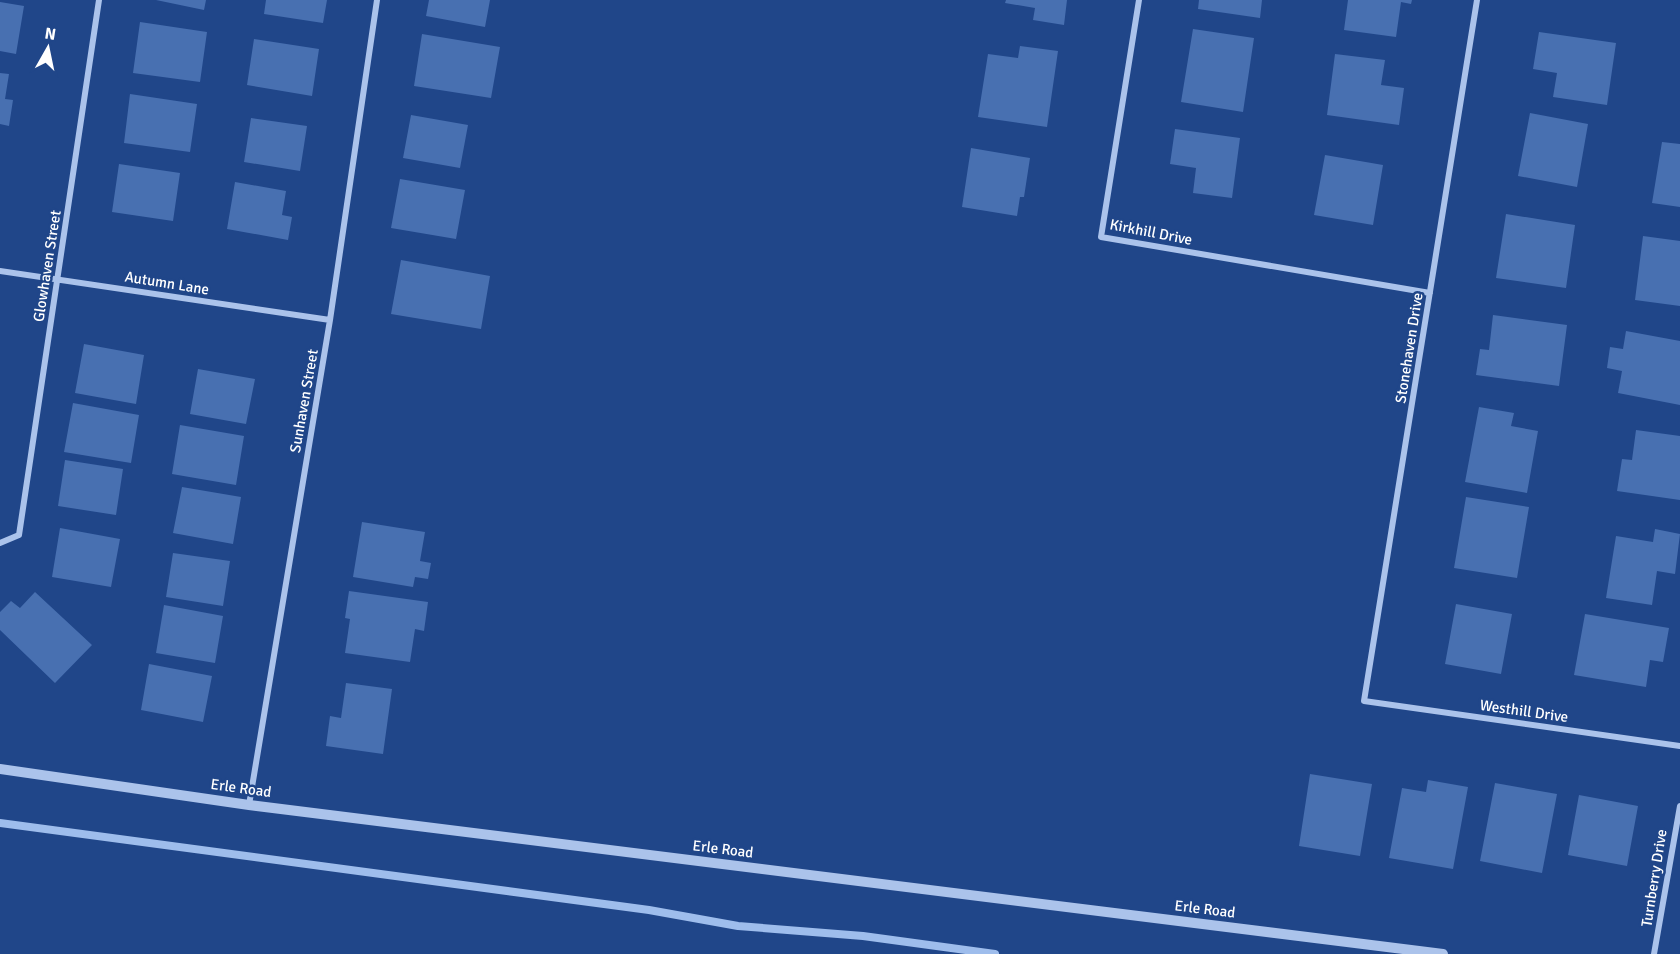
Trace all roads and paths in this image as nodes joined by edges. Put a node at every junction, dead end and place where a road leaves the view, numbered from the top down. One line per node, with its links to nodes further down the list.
1 (99, 0): 6 (street, Glowhaven Street)
2 (377, 0): 8 (street, Sunhaven Street)
3 (1139, 0): 7 (street, Kirkhill Drive)
4 (1477, 0): 7 (street, Stonehaven Drive)
5 (0, 271): 6 (street, Autumn Lane)
6 (57, 279): 8 (street, Autumn Lane); 9 (street, Glowhaven Street)
7 (1430, 293): 10 (street, Stonehaven Drive)
8 (330, 320): 13 (street, Sunhaven Street)
9 (0, 543)
10 (1364, 701): 11 (street, Westhill Drive)
11 (1680, 746)
12 (0, 769): 13 (street, Erle Road)
13 (249, 805): 15 (street, Erle Road)
14 (1680, 806): 16 (street, Turnberry Drive)
15 (1443, 954)
16 (1654, 954)

